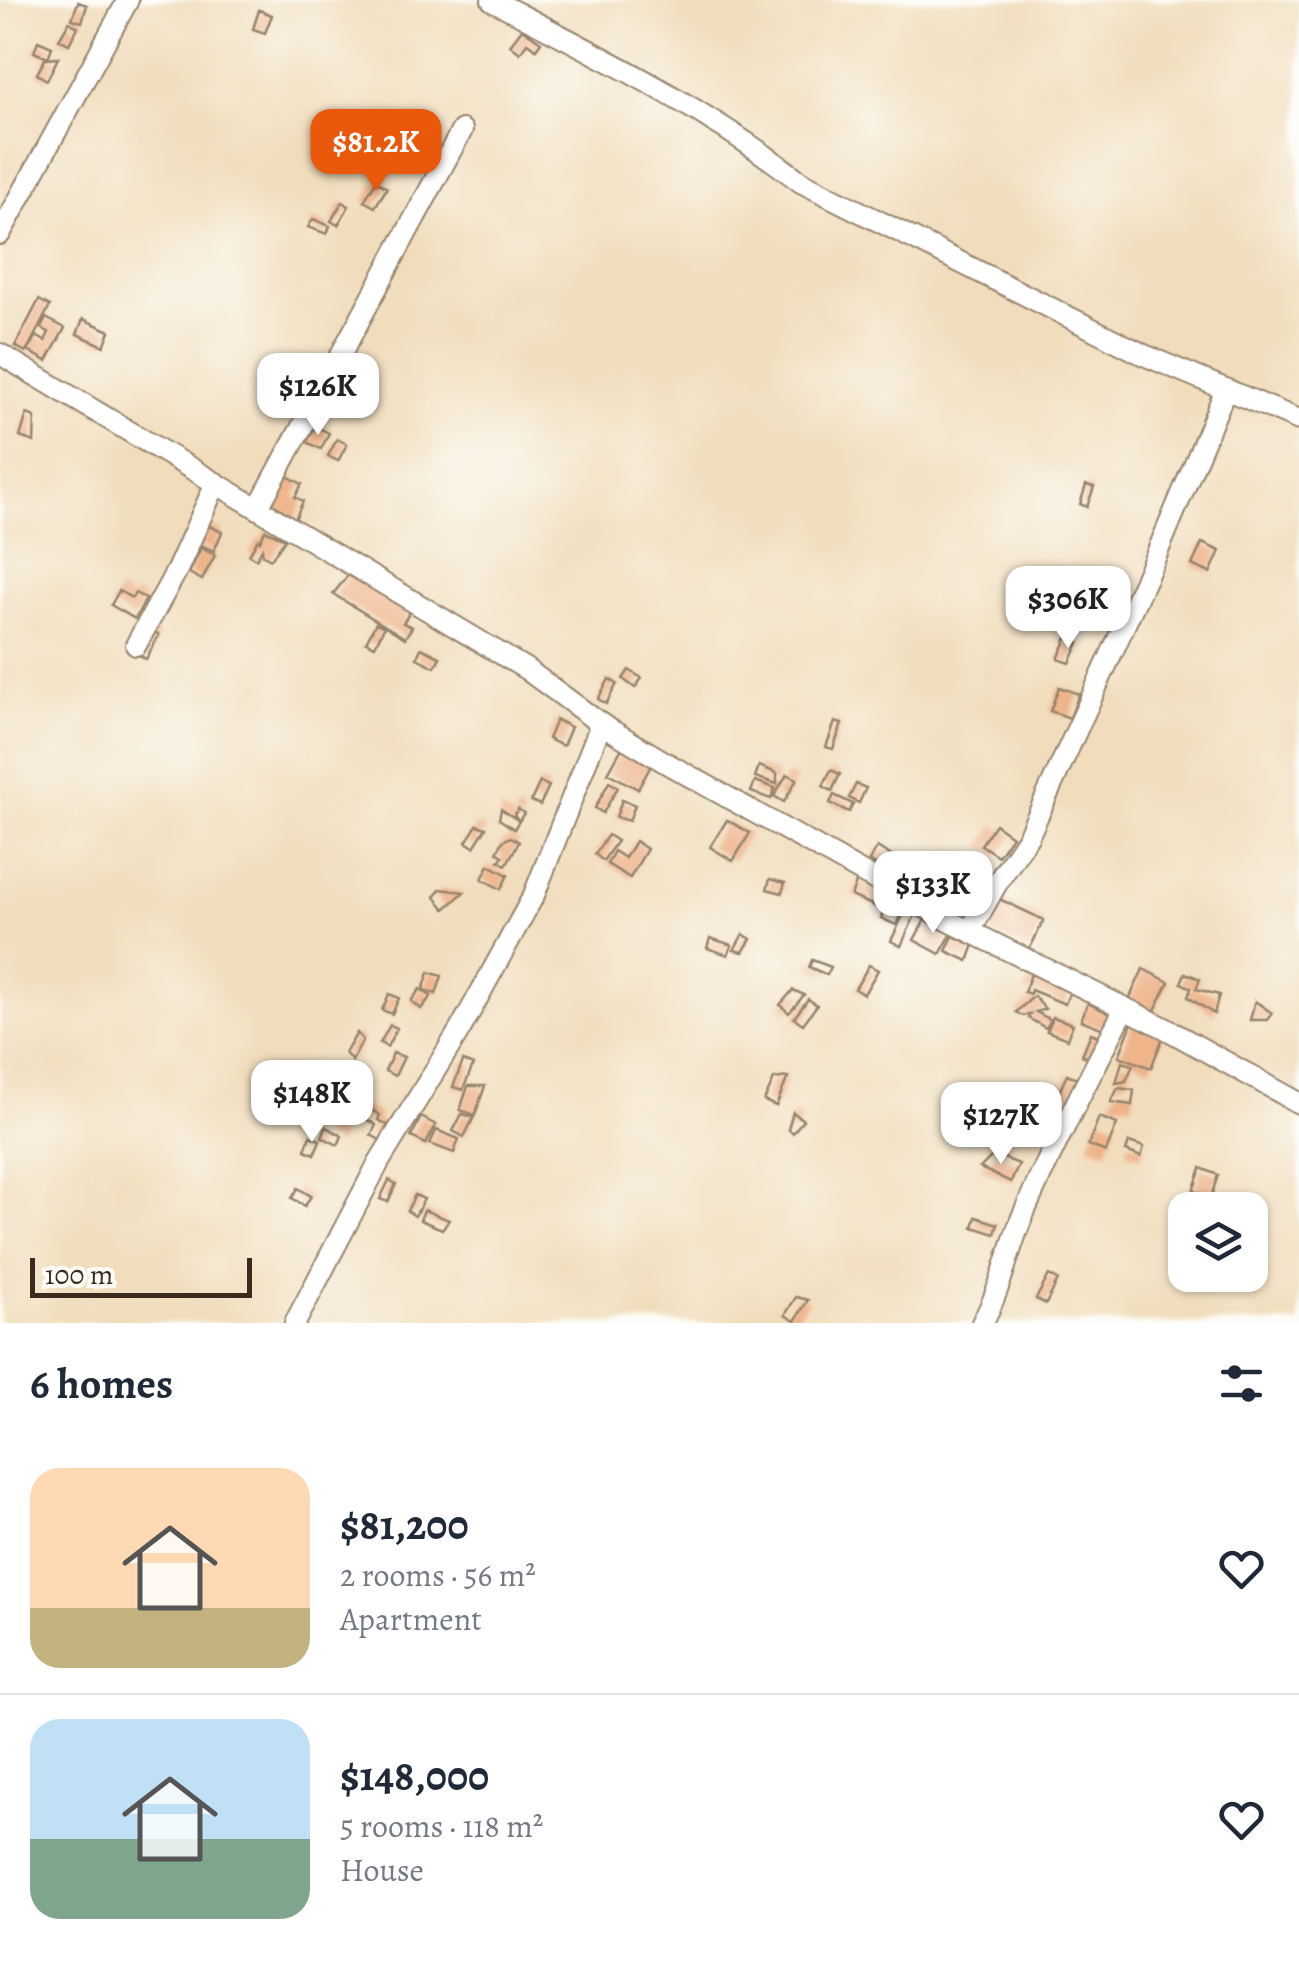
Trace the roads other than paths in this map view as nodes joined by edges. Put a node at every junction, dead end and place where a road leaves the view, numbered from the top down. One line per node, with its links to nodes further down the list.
1 (128, 0): 4 (street)
2 (492, 0): 6 (street)
3 (462, 130): 9 (street)
4 (0, 234)
5 (0, 354): 8 (street)
6 (1226, 389): 7 (street); 12 (street)
7 (1299, 420)
8 (216, 483): 9 (street); 10 (street)
9 (258, 508): 11 (street)
10 (136, 645)
11 (602, 724): 12 (street); 15 (street)
12 (970, 932): 13 (street)
13 (1125, 1008): 14 (street); 16 (street)
14 (1299, 1103)
15 (295, 1323)
16 (982, 1323)

